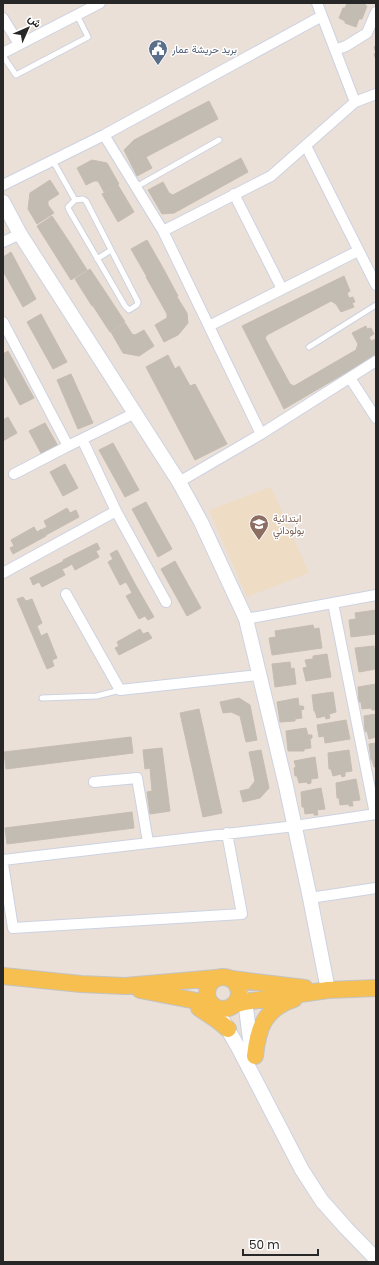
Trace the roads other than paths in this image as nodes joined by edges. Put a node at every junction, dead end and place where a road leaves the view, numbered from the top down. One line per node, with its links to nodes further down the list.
1 (100, 3): 4 (street)
2 (317, 3): 5 (street)
3 (376, 12): 8 (street)
4 (76, 15): 7 (street); 10 (lane)
5 (322, 16): 8 (street); 13 (street)
6 (3, 18): 7 (street)
7 (19, 44): 9 (street)
8 (335, 50): 12 (street)
9 (3, 53)
10 (3, 56)
11 (376, 94): 12 (street)
12 (355, 102): 15 (street)
13 (104, 135): 16 (street); 18 (street)
14 (219, 140): 18 (lane)
15 (306, 146): 19 (street); 26 (street)
16 (53, 160): 17 (street); 20 (lane)
17 (3, 185)
18 (136, 187): 22 (street)
19 (234, 194): 22 (street); 29 (street)
20 (75, 200): 25 (lane); 27 (lane)
21 (3, 202): 23 (street)
22 (163, 231): 32 (street)
23 (20, 234): 24 (street); 36 (street)
24 (3, 242)
25 (111, 250): 27 (lane); 27 (lane)
26 (358, 251): 28 (street); 29 (street)
27 (97, 258)
28 (376, 285)
29 (282, 289): 32 (street)
30 (376, 305): 33 (lane)
31 (3, 322): 40 (street)
32 (209, 326): 38 (street)
33 (309, 347)
34 (376, 361): 35 (street)
35 (350, 378): 37 (street); 38 (street)
36 (135, 413): 39 (street); 42 (street)
37 (376, 418)
38 (261, 434): 42 (street)
39 (82, 439): 40 (street); 43 (street)
40 (68, 446): 41 (street)
41 (14, 474)
42 (179, 482): 49 (street)
43 (116, 511): 44 (street); 47 (street)
44 (3, 573)
45 (66, 594): 51 (street)
46 (376, 595): 48 (street)
47 (166, 602)
48 (333, 603): 49 (street); 54 (street)
49 (246, 619): 50 (street)
50 (260, 675): 51 (street); 55 (street)
51 (120, 690): 52 (lane)
52 (42, 698)
53 (94, 782): 57 (street)
54 (375, 814): 55 (street)
55 (295, 826): 56 (street); 61 (street)
56 (227, 833): 57 (street); 59 (street)
57 (148, 842): 58 (street)
58 (3, 860)
59 (3, 864)
60 (376, 888): 61 (street)
61 (310, 898): 65 (street)
62 (3, 976): 63 (main road)
63 (125, 986): 66 (main road); 67 (main road)
64 (376, 988): 65 (main road)
65 (328, 990): 66 (main road); 66 (main road); 70 (main road)
66 (233, 991): 68 (main road); 68 (main road); 70 (street)
67 (179, 998): 68 (main road); 69 (main road)
68 (213, 1005): 69 (street)
69 (228, 1029): 71 (street)
70 (255, 1056): 71 (street)
71 (277, 1124): 72 (street)
72 (376, 1259)

